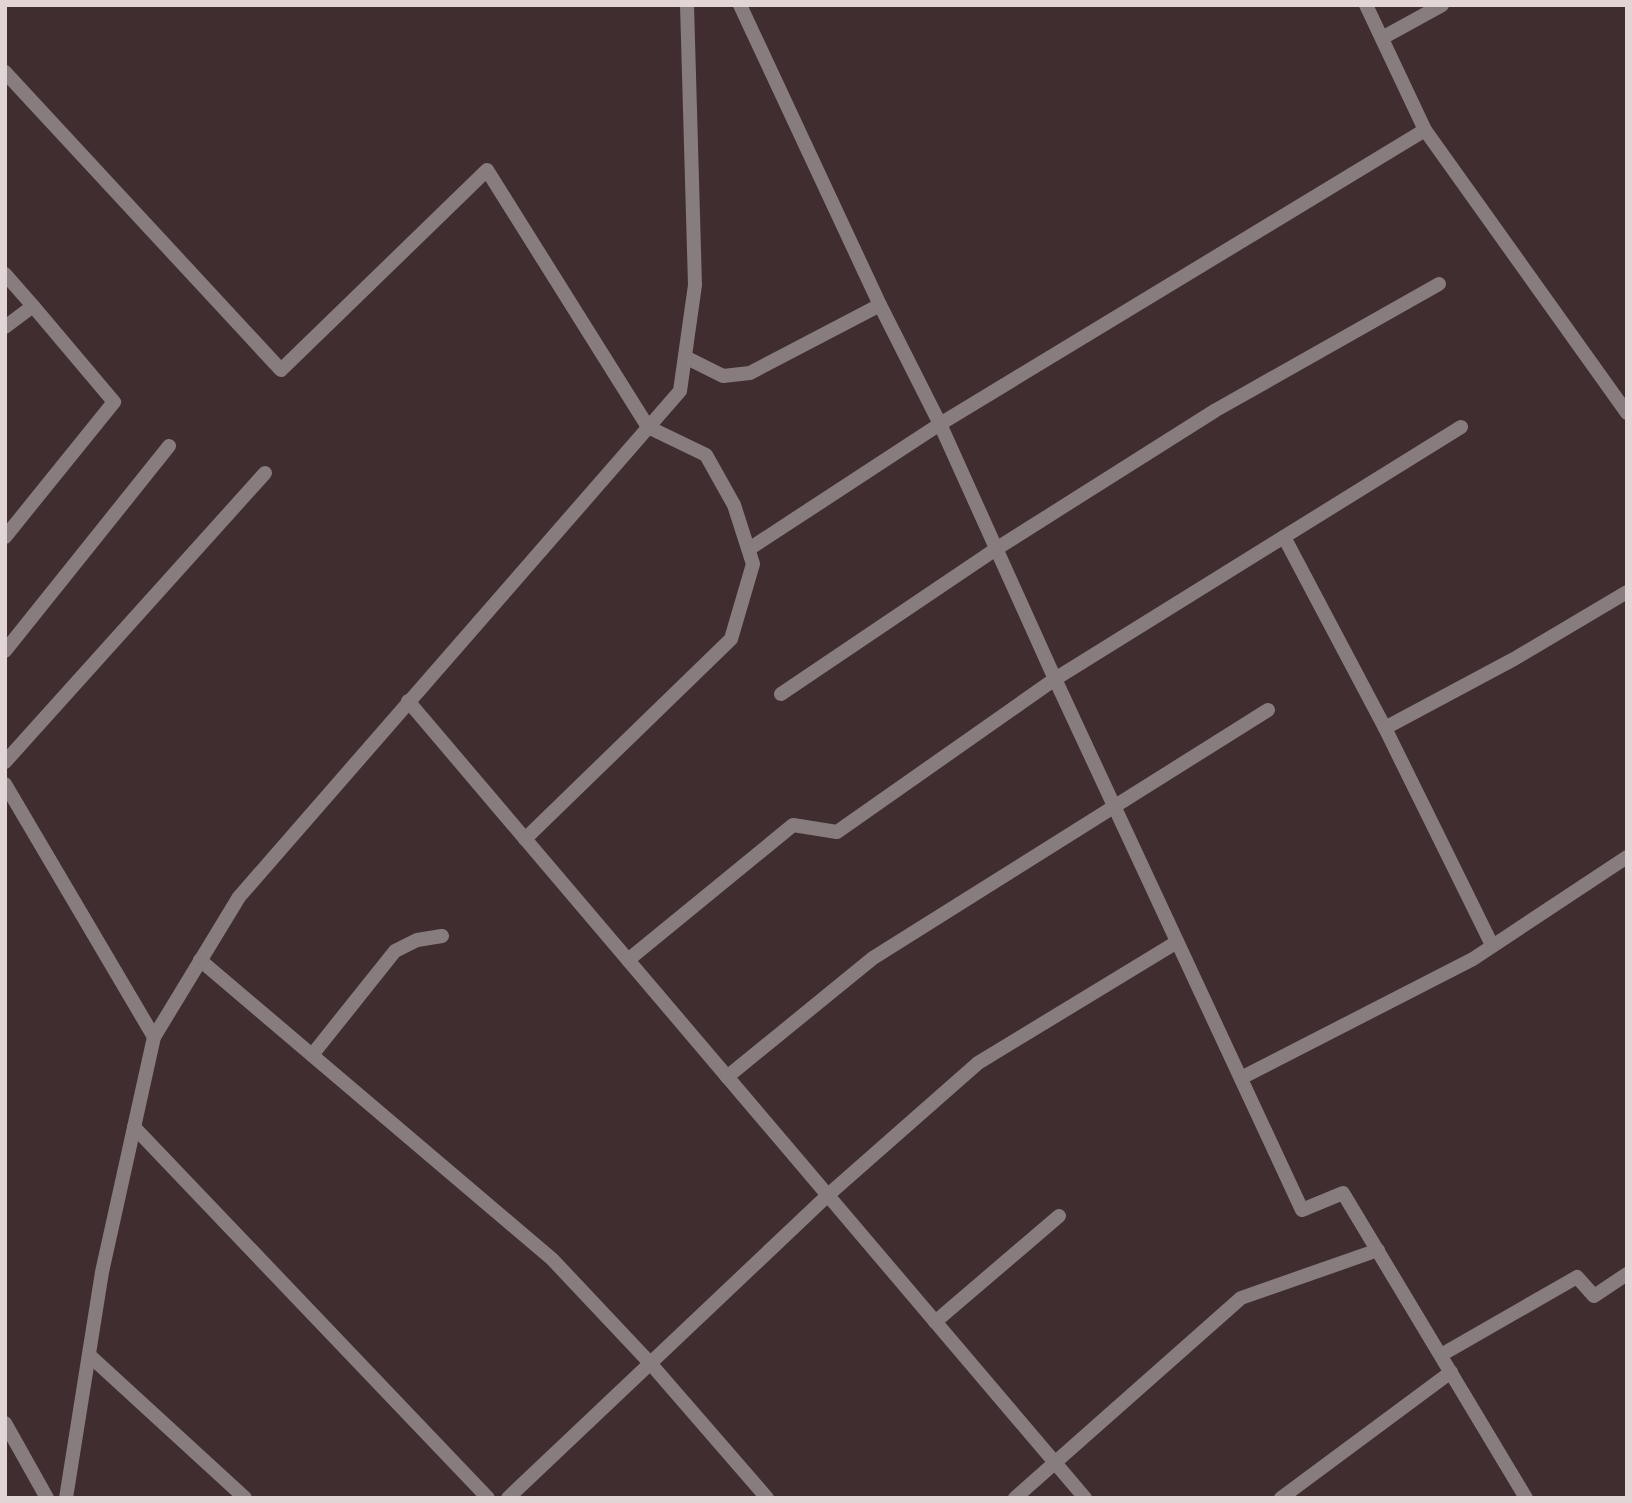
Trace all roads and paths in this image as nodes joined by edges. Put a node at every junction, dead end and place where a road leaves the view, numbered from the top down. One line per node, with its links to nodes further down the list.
1 (687, 5): 13 (street)
2 (740, 5): 10 (street)
3 (1366, 5): 5 (street)
4 (1442, 5): 5 (street)
5 (1382, 38): 7 (street)
6 (5, 72): 16 (street)
7 (1425, 130): 14 (street); 15 (street)
8 (5, 274): 11 (street)
9 (1439, 284): 23 (street)
10 (880, 305): 13 (street); 15 (street)
11 (33, 306): 12 (street); 20 (street)
12 (5, 327)
13 (685, 357): 16 (street)
14 (1627, 413)
15 (940, 424): 22 (street); 23 (street)
16 (648, 427): 22 (street); 28 (street)
17 (1461, 427): 21 (street)
18 (169, 446): 25 (street)
19 (265, 473): 31 (street)
20 (5, 537)
21 (1284, 537): 26 (street); 30 (street)
22 (749, 549): 34 (street)
23 (996, 549): 26 (street); 27 (street)
24 (1627, 592): 30 (street)
25 (5, 651)
26 (1055, 679): 33 (street); 40 (street)
27 (781, 694)
28 (408, 701): 34 (street); 39 (street)
29 (1268, 710): 33 (street)
30 (1385, 728): 38 (street)
31 (5, 762)
32 (5, 784): 41 (street)
33 (1115, 808): 37 (street); 43 (street)
34 (525, 839): 40 (street)
35 (1627, 857): 38 (street)
36 (442, 936): 42 (street)
37 (1177, 942): 44 (street); 46 (street)
38 (1492, 945): 44 (street)
39 (200, 960): 41 (street); 42 (street)
40 (628, 960): 43 (street)
41 (154, 1037): 45 (street)
42 (312, 1055): 53 (street)
43 (727, 1077): 46 (street)
44 (1241, 1078): 48 (street)
45 (134, 1127): 52 (street); 60 (street)
46 (828, 1195): 50 (street); 53 (street)
47 (1059, 1216): 50 (street)
48 (1378, 1250): 51 (street); 56 (street)
49 (1627, 1274): 51 (street)
50 (935, 1322): 56 (street)
51 (1441, 1354): 54 (street)
52 (89, 1355): 58 (street); 59 (street)
53 (650, 1363): 61 (street); 62 (street)
54 (1451, 1372): 65 (street); 66 (street)
55 (5, 1423): 57 (street)
56 (1054, 1461): 63 (street); 64 (street)
57 (47, 1498)
58 (66, 1498)
59 (244, 1498)
60 (488, 1498)
61 (508, 1498)
62 (767, 1498)
63 (1015, 1498)
64 (1085, 1498)
65 (1281, 1498)
66 (1526, 1498)

